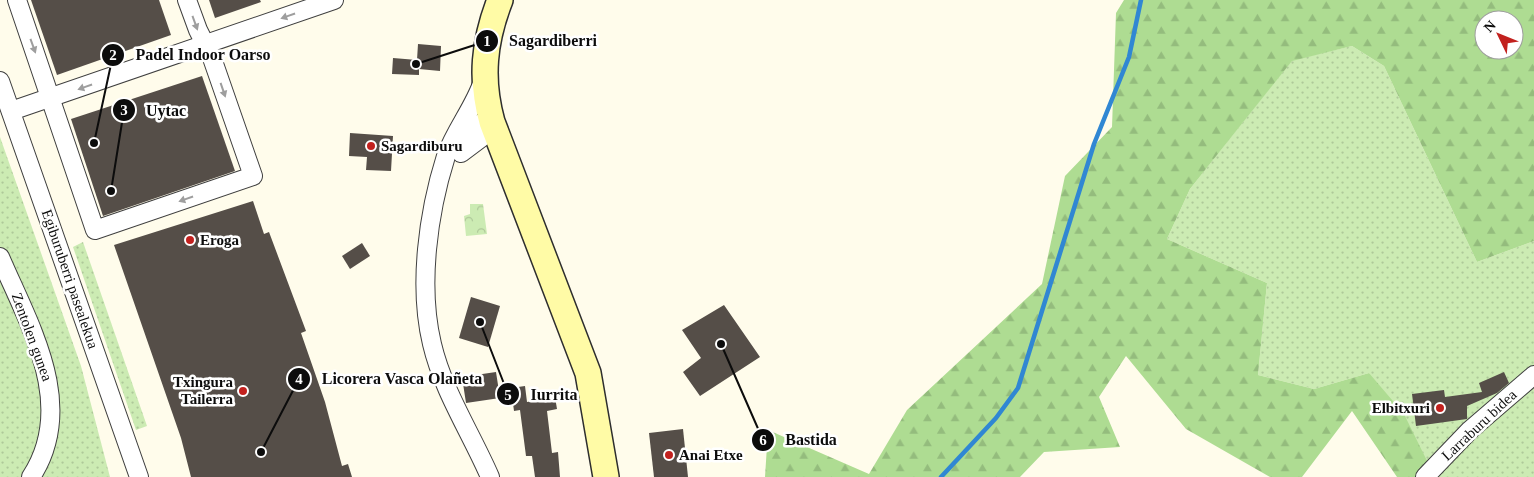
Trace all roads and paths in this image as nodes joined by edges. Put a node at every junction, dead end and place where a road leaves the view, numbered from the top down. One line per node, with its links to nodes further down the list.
1 (17, 0): 8 (street, one-way to 8)
2 (187, 0): 5 (street, one-way to 5)
3 (334, 0): 5 (street, one-way to 5)
4 (500, 0): 6 (street)
5 (207, 44): 8 (street, one-way to 8); 8 (street, one-way to 8)
6 (484, 80): 10 (street); 11 (street)
7 (0, 81): 9 (street, Egiburuberri pasealekua)
8 (52, 98): 9 (street)
9 (11, 111): 16 (street, Egiburuberri pasealekua)
10 (492, 122): 11 (street); 12 (street)
11 (457, 148): 12 (street); 17 (street)
12 (508, 163): 18 (street)
13 (0, 257): 15 (street, Zentolen gunea)
14 (1534, 375): 19 (street, Larraburu bidea)
15 (31, 477)
16 (139, 477)
17 (490, 477)
18 (606, 477)
19 (1425, 477)

